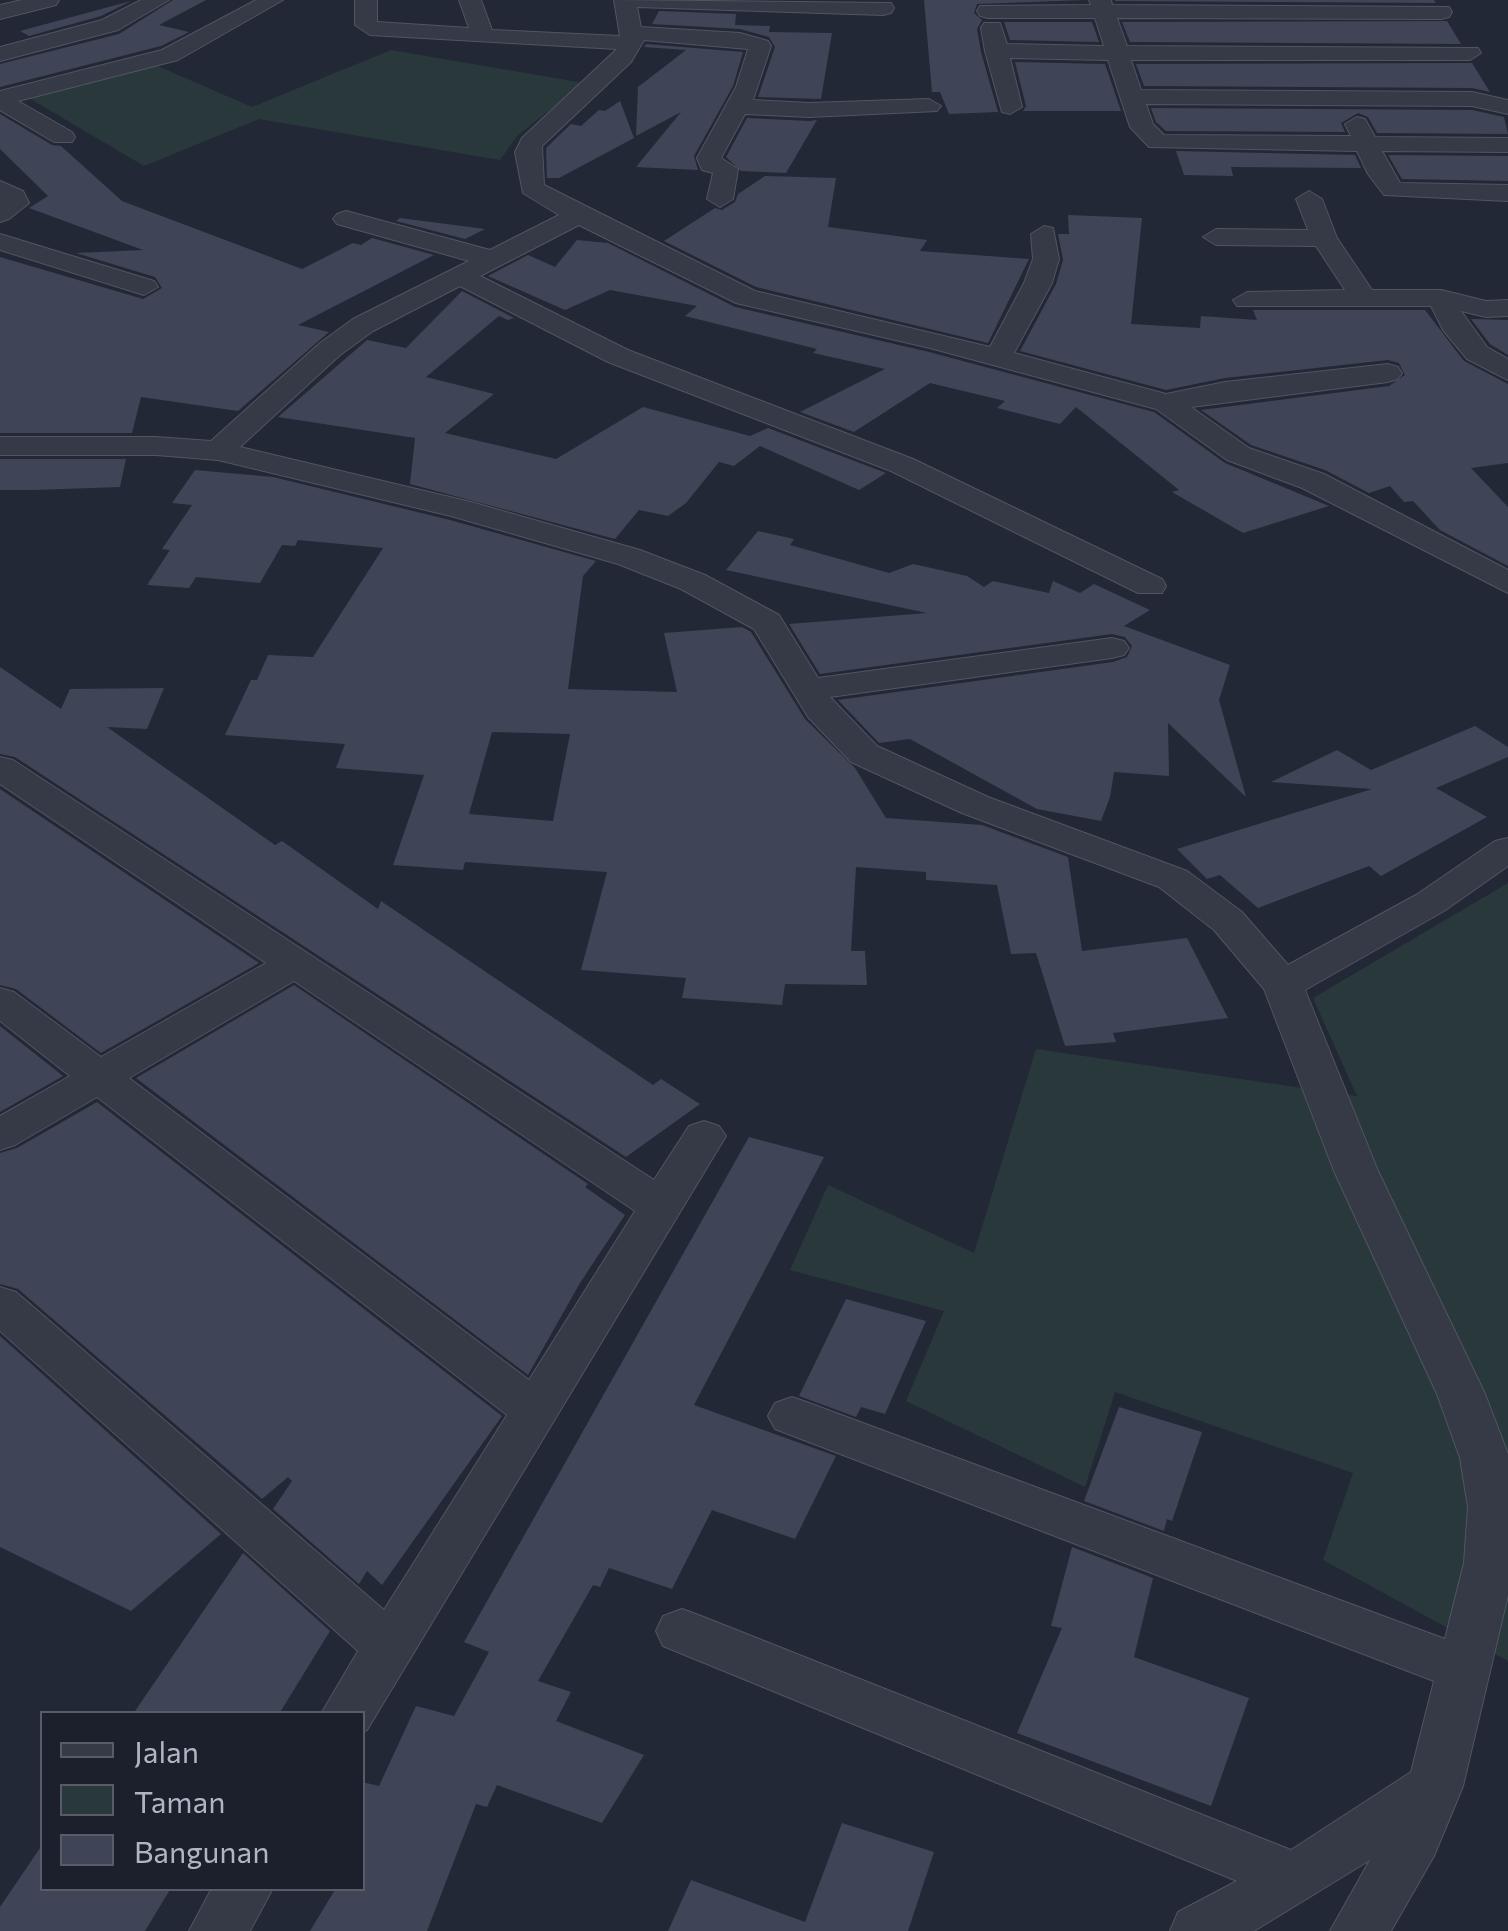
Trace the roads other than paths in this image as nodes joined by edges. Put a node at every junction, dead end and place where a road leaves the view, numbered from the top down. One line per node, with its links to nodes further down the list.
1 (48, 0): 11 (street)
2 (158, 0): 18 (street)
3 (272, 0): 22 (street)
4 (366, 0): 13 (street)
5 (470, 0): 13 (street)
6 (625, 0): 10 (street); 14 (street)
7 (987, 6): 8 (street); 15 (street)
8 (1102, 6): 9 (street); 16 (street)
9 (1298, 6): 12 (street); 19 (street)
10 (883, 8)
11 (0, 12)
12 (1441, 12)
13 (483, 36): 14 (street)
14 (632, 38): 24 (street); 35 (street)
15 (996, 52): 16 (street); 26 (street)
16 (1119, 52): 19 (street); 20 (street)
17 (1470, 53): 19 (street)
18 (0, 54)
19 (1324, 56): 21 (street)
20 (1133, 97): 21 (street); 28 (street)
21 (1345, 98): 23 (street); 28 (street)
22 (0, 99): 27 (street)
23 (1502, 101)
24 (738, 106): 25 (street); 32 (street)
25 (929, 106)
26 (1010, 107)
27 (63, 137)
28 (1367, 144): 29 (street); 31 (street)
29 (1508, 144)
30 (0, 189): 34 (street)
31 (1508, 193)
32 (720, 199)
33 (1308, 199): 39 (street)
34 (0, 214)
35 (578, 215): 41 (street); 48 (street)
36 (346, 219): 41 (street)
37 (1044, 234): 48 (street)
38 (1216, 237): 39 (street)
39 (1324, 238): 44 (street)
40 (0, 242): 43 (street)
41 (494, 259): 42 (street)
42 (460, 276): 53 (street); 55 (street)
43 (144, 287)
44 (1364, 298): 45 (street); 46 (street)
45 (1441, 298): 47 (street); 49 (street)
46 (1247, 300)
47 (1508, 308)
48 (997, 359): 51 (street)
49 (1508, 371)
50 (1388, 373): 51 (street)
51 (1166, 403): 54 (street)
52 (0, 446): 53 (street)
53 (218, 451): 57 (street)
54 (1508, 583)
55 (1150, 586)
56 (1112, 648): 57 (street)
57 (806, 690): 61 (street)
58 (0, 768): 60 (street)
59 (1508, 849): 61 (street)
60 (292, 965): 63 (street); 66 (street)
61 (1283, 985): 72 (street)
62 (0, 1001): 63 (street)
63 (101, 1076): 64 (street); 68 (street)
64 (0, 1134)
65 (704, 1136): 66 (street)
66 (658, 1205): 68 (street)
67 (0, 1304): 71 (street)
68 (537, 1412): 71 (street)
69 (792, 1416): 72 (street)
70 (682, 1631): 75 (street)
71 (388, 1646): 73 (street)
72 (1464, 1669): 74 (street)
73 (350, 1711)
74 (1435, 1786): 75 (street); 79 (street)
75 (1296, 1878): 78 (street)
76 (242, 1891): 77 (street)
77 (218, 1931)
78 (1199, 1931)
79 (1360, 1931)

